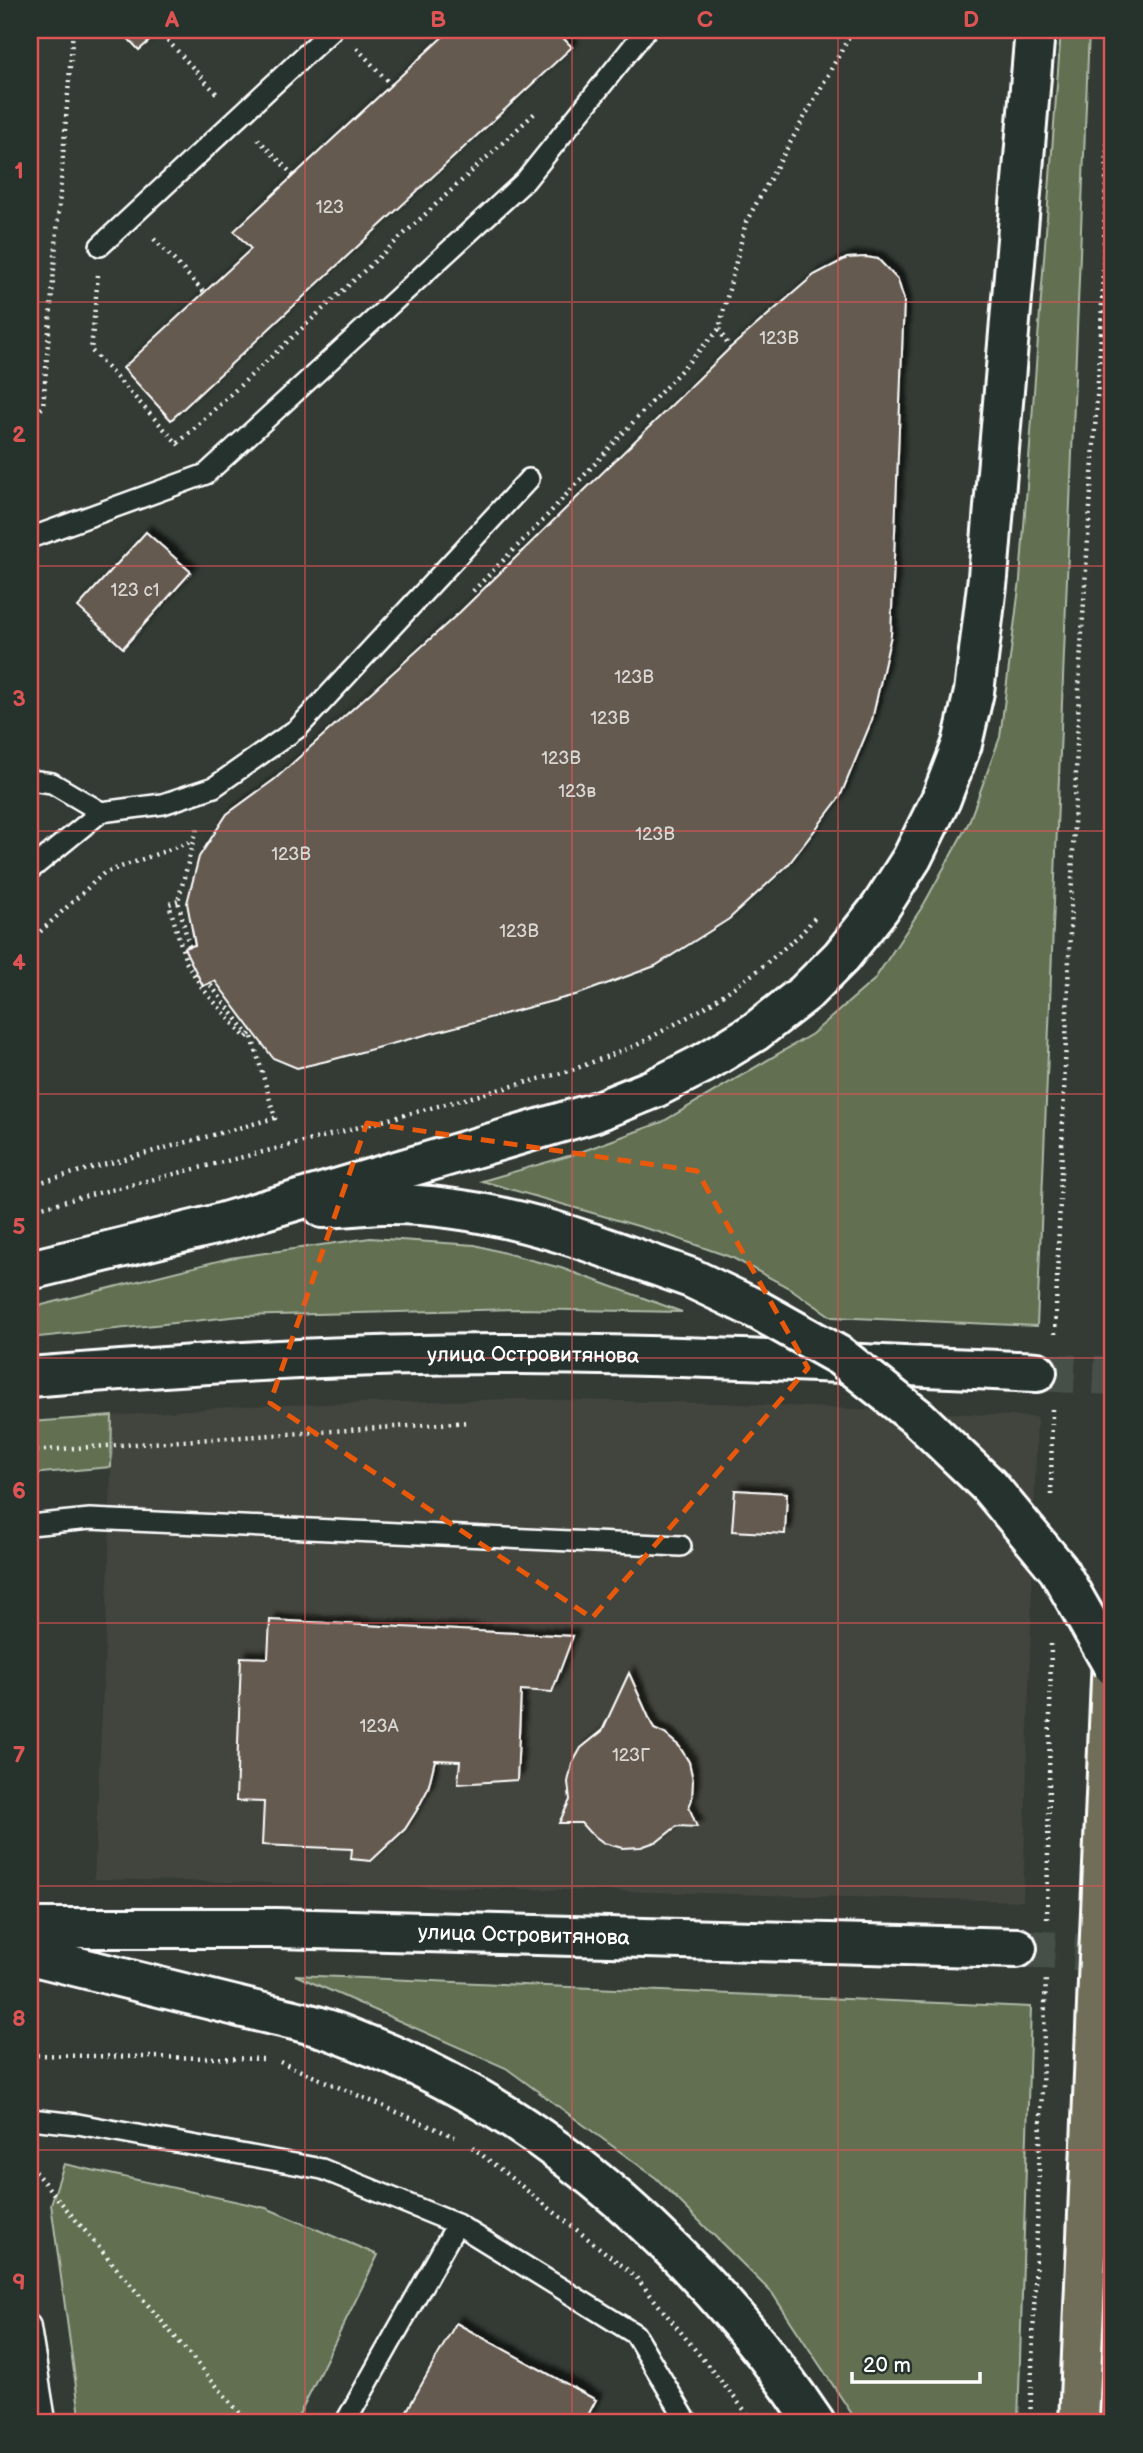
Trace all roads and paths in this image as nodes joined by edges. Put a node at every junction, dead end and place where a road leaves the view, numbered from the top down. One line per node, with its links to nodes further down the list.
1 (73, 30): 15 (path)
2 (646, 30): 19 (lane)
3 (853, 30): 10 (path)
4 (1035, 30): 31 (main road)
5 (1111, 30): 33 (path)
6 (340, 34): 7 (path); 9 (lane)
7 (391, 85)
8 (544, 105): 17 (path)
9 (132, 216): 11 (lane); 12 (path)
10 (746, 222)
11 (100, 246): 16 (path)
12 (204, 292)
13 (719, 329): 14 (path)
14 (730, 348)
15 (30, 418)
16 (157, 421)
17 (178, 443)
18 (529, 479): 21 (lane)
19 (30, 538)
20 (30, 780): 21 (lane)
21 (101, 811): 23 (lane)
22 (194, 841): 25 (path)
23 (30, 870)
24 (818, 915): 30 (path)
25 (30, 941)
26 (189, 946): 28 (path)
27 (209, 984): 28 (path)
28 (248, 1035): 29 (path)
29 (30, 1185)
30 (30, 1210)
31 (214, 1225): 32 (main road); 42 (main road, bridge)
32 (30, 1270)
33 (1048, 1372): 34 (main road, улица Островитянова); 37 (path)
34 (30, 1377)
35 (470, 1422): 36 (path)
36 (30, 1451)
37 (1051, 1508)
38 (30, 1525): 39 (lane)
39 (681, 1546)
40 (1113, 1628): 59 (main road)
41 (1051, 1642): 44 (path)
42 (1113, 1666)
43 (30, 1928): 44 (main road, улица Островитянова)
44 (1032, 1940)
45 (30, 1955): 57 (main road)
46 (1046, 1974): 58 (path)
47 (30, 2055): 56 (path)
48 (30, 2119): 50 (lane)
49 (30, 2166): 53 (path)
50 (457, 2224): 54 (lane); 55 (lane)
51 (30, 2325): 52 (lane)
52 (46, 2423)
53 (248, 2423)
54 (345, 2423)
55 (688, 2423)
56 (755, 2423)
57 (815, 2423)
58 (1030, 2423)
59 (1079, 2423)

